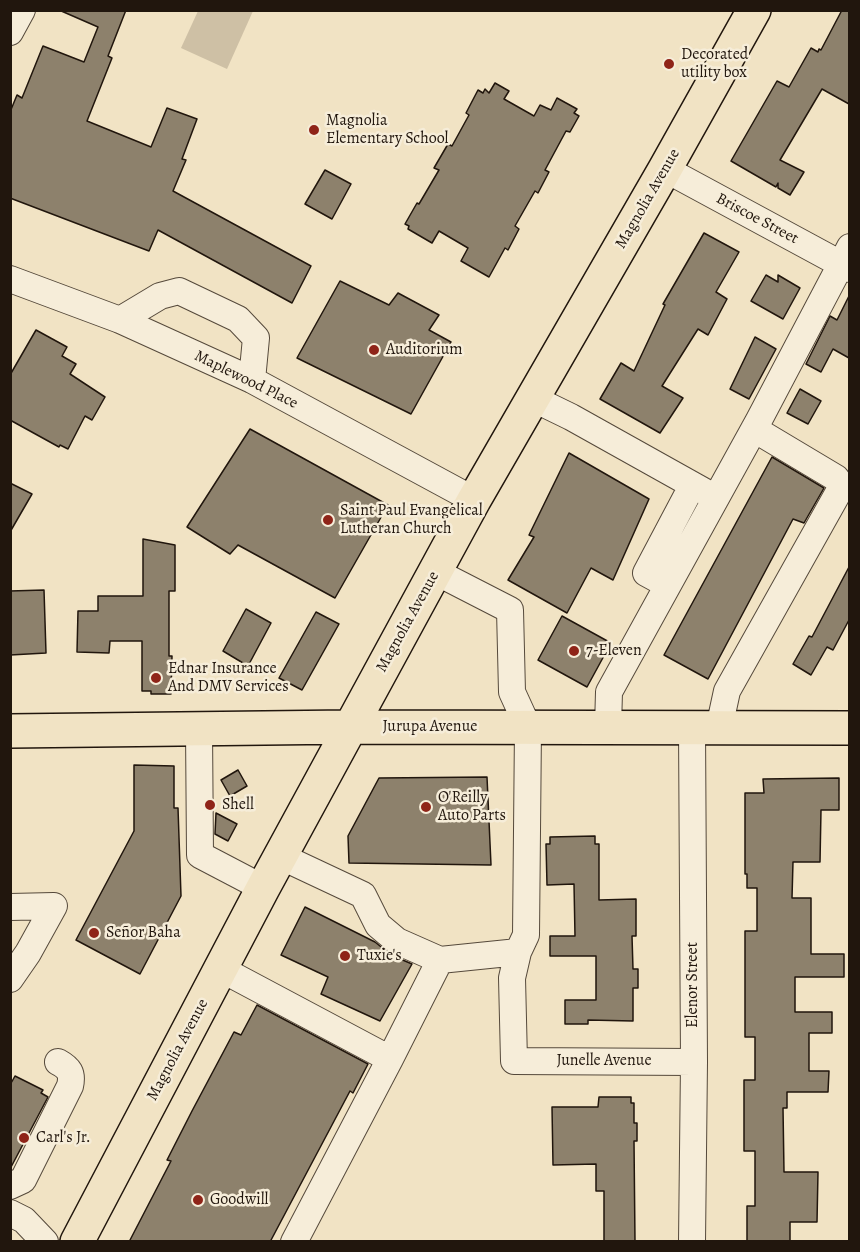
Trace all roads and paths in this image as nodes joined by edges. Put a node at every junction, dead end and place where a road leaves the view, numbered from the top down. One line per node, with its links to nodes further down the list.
1 (22, 10): 3 (street)
2 (754, 10): 4 (main road, Magnolia Avenue)
3 (10, 32)
4 (665, 169): 5 (street, Briscoe Street); 9 (main road, Magnolia Avenue)
5 (846, 260): 10 (street)
6 (10, 279): 7 (street, Maplewood Place)
7 (120, 320): 8 (street, Maplewood Place); 8 (street)
8 (252, 380): 13 (street, Maplewood Place)
9 (532, 398): 11 (street); 13 (main road, Magnolia Avenue)
10 (754, 429): 12 (street); 19 (street, Elenor Street)
11 (692, 486): 12 (street); 15 (street)
12 (716, 498): 15 (street)
13 (474, 500): 14 (main road, Magnolia Avenue)
14 (435, 572): 16 (main road, Magnolia Avenue); 17 (street)
15 (668, 585): 18 (street)
16 (349, 727): 17 (main road, Jurupa Avenue); 20 (main road, Jurupa Avenue); 23 (main road, Magnolia Avenue)
17 (528, 727): 18 (main road, Jurupa Avenue); 26 (street)
18 (608, 727): 19 (main road, Jurupa Avenue)
19 (705, 728): 21 (main road, Jurupa Avenue); 32 (street, Elenor Street)
20 (199, 729): 22 (main road, Jurupa Avenue); 24 (street)
21 (849, 729)
22 (10, 731)
23 (280, 856): 24 (main road, Magnolia Avenue); 27 (street)
24 (263, 888): 28 (main road, Magnolia Avenue)
25 (10, 908): 29 (street)
26 (518, 952): 27 (street); 32 (street, Junelle Avenue)
27 (440, 960): 30 (street)
28 (220, 969): 30 (street); 36 (main road, Magnolia Avenue)
29 (10, 978)
30 (390, 1059): 37 (street)
31 (58, 1062): 33 (street)
32 (694, 1062): 38 (street, Elenor Street)
33 (10, 1186)
34 (10, 1213): 35 (street)
35 (45, 1242)
36 (77, 1242)
37 (294, 1242)
38 (692, 1242)

